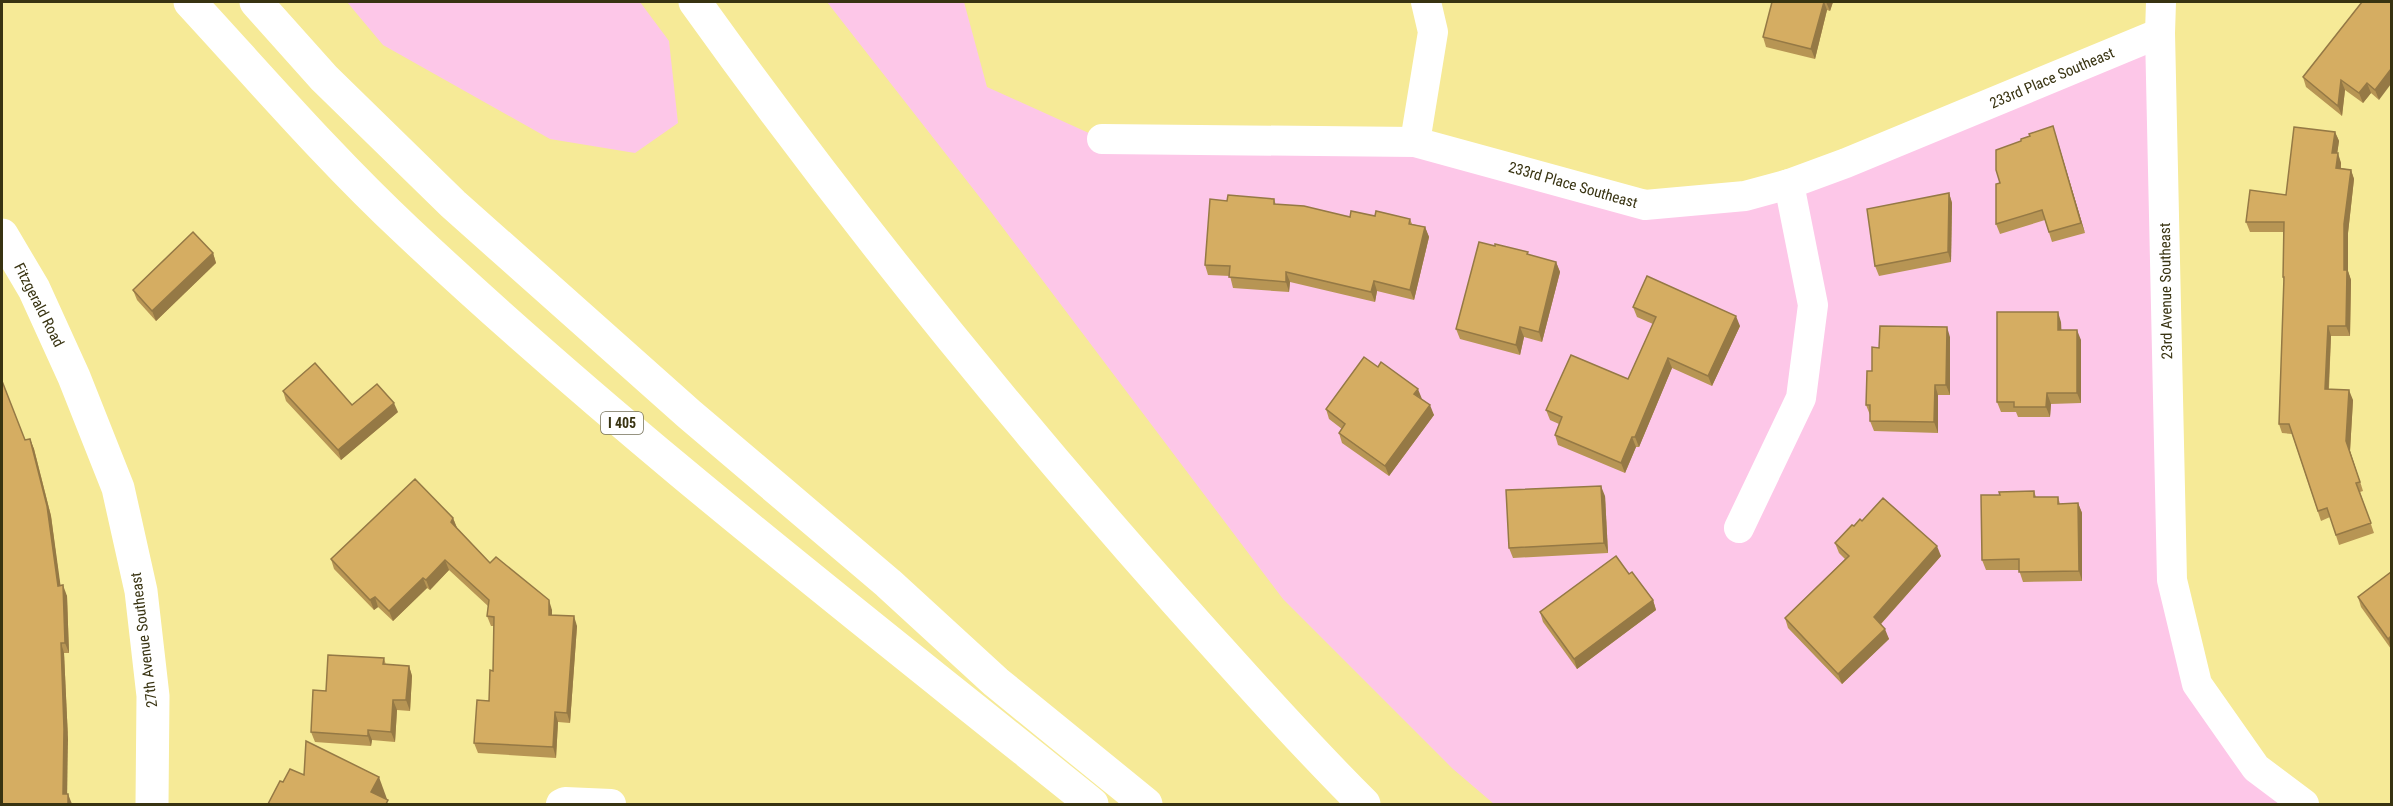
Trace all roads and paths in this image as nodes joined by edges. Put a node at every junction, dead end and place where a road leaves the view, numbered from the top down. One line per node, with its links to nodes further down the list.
1 (190, 2): 16 (main road, I 405)
2 (256, 2): 17 (main road)
3 (695, 2): 18 (main road)
4 (1426, 2): 8 (street)
5 (2161, 2): 6 (street, 23rd Avenue Southeast)
6 (2160, 33): 9 (street, 233rd Place Southeast); 19 (street, 23rd Avenue Southeast)
7 (1102, 139): 8 (street, 233rd Place Southeast)
8 (1415, 142): 9 (street, 233rd Place Southeast)
9 (1789, 184): 12 (street)
10 (2, 235): 11 (main road, Fitzgerald Road)
11 (74, 377): 13 (main road, 27th Avenue Southeast)
12 (1739, 528)
13 (152, 804)
14 (561, 804): 15 (street)
15 (611, 804)
16 (1092, 804)
17 (1146, 804)
18 (1364, 804)
19 (2304, 804)

